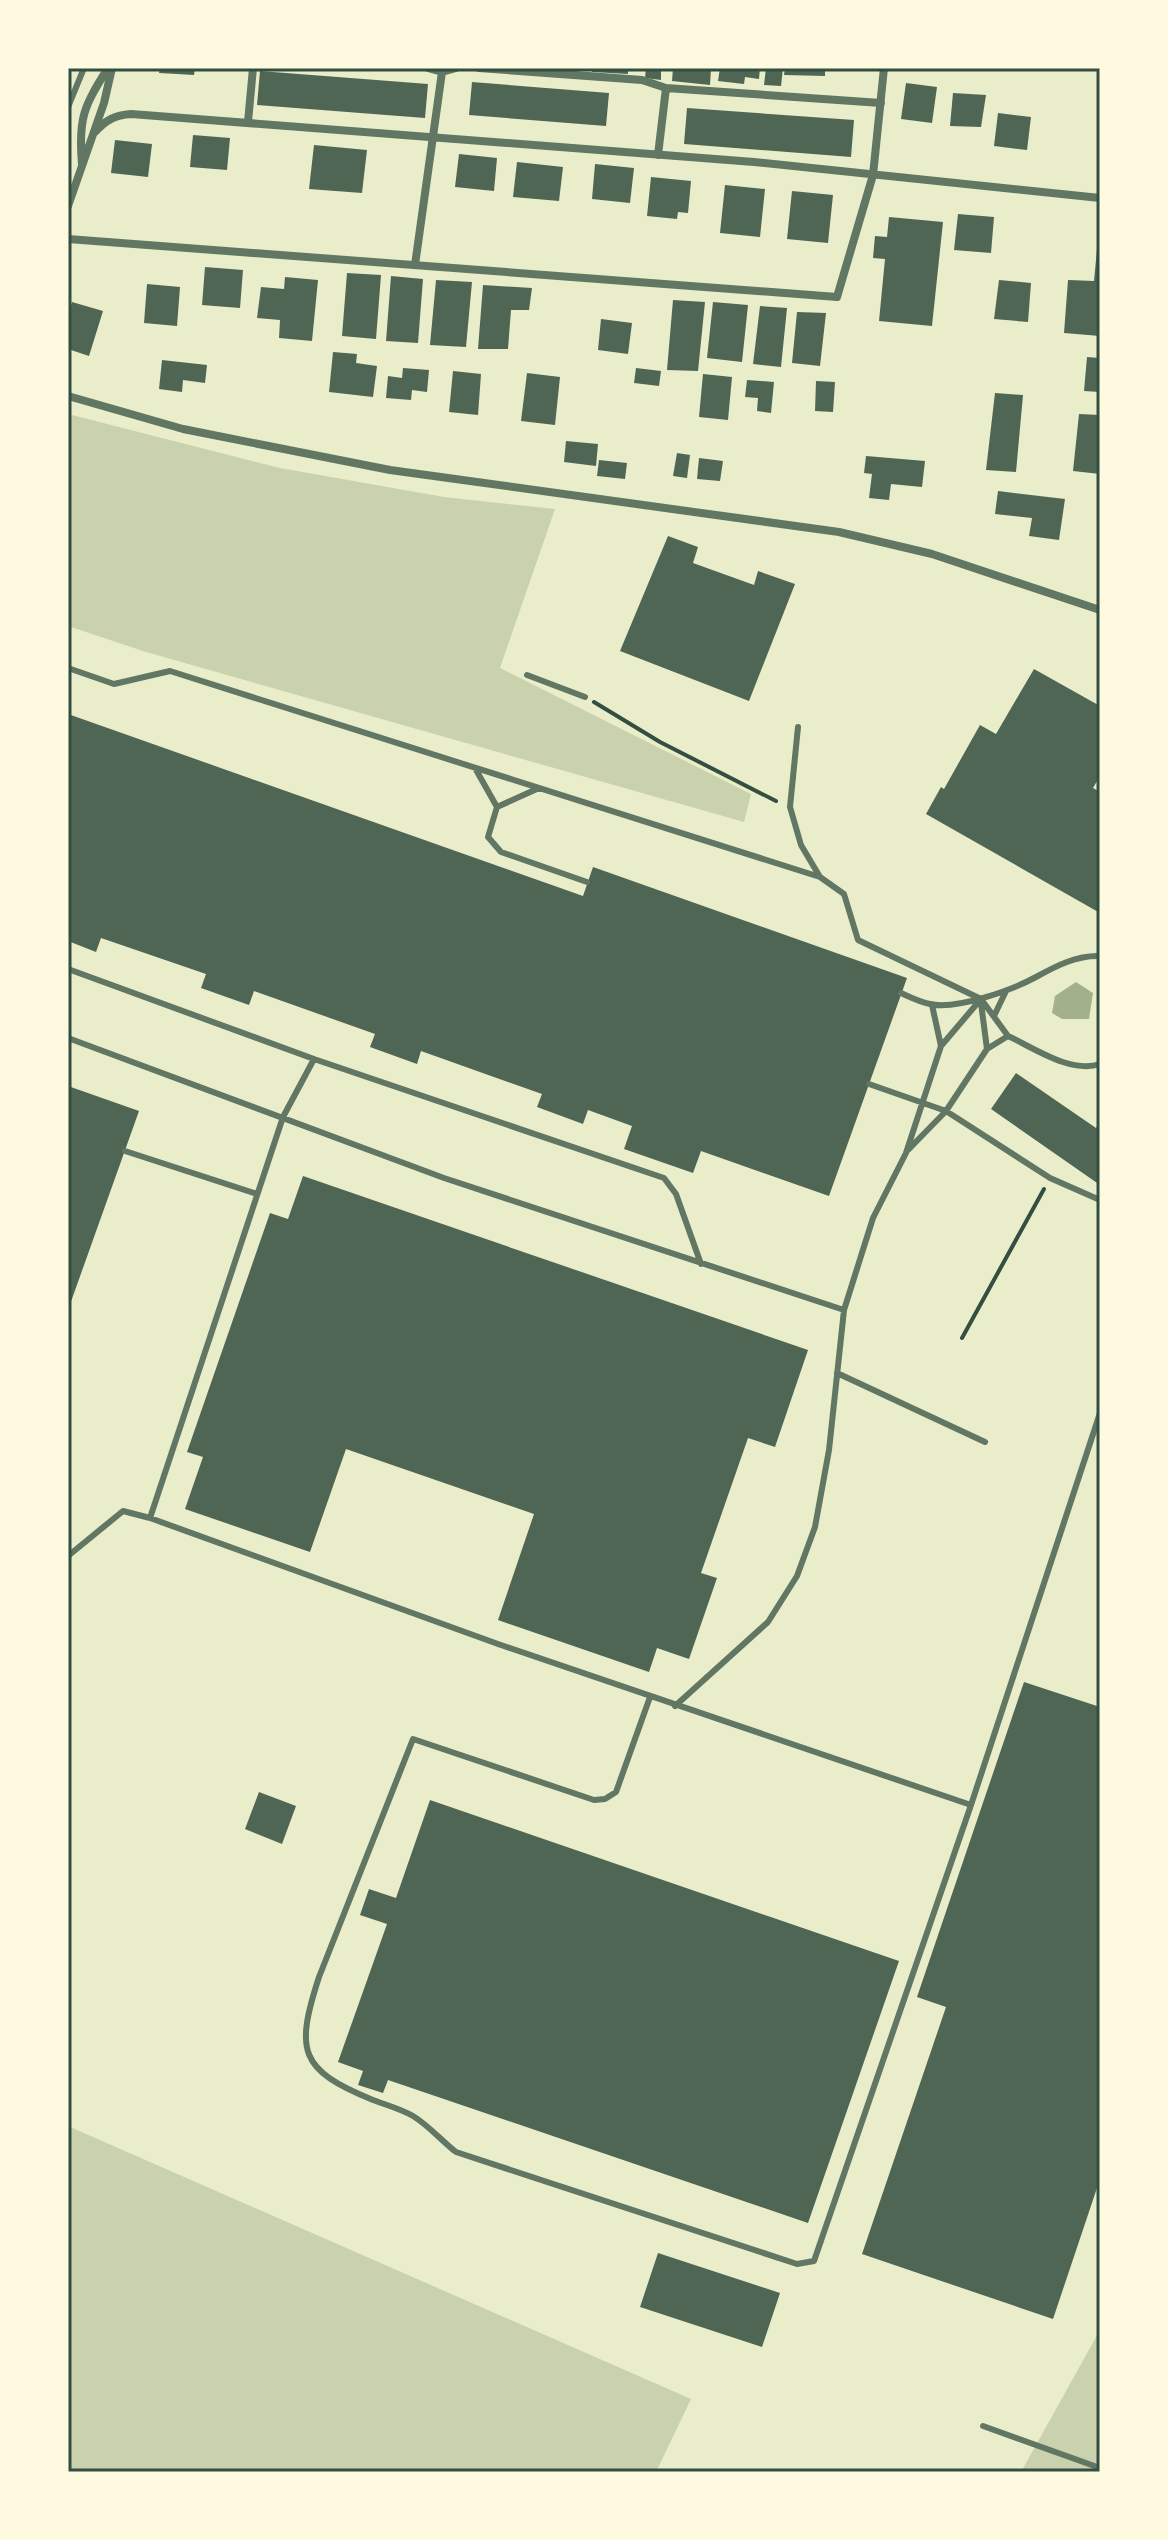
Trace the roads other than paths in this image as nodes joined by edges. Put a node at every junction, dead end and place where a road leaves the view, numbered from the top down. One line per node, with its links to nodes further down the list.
1 (84, 68): 11 (lane)
2 (110, 68): 13 (street); 16 (street)
3 (253, 68): 12 (street)
4 (428, 68): 8 (street)
5 (456, 68): 8 (street)
6 (479, 68): 9 (street)
7 (884, 68): 10 (street)
8 (442, 72): 14 (street)
9 (666, 88): 10 (street); 15 (street)
10 (881, 103): 17 (street)
11 (68, 107)
12 (248, 122): 13 (street); 14 (street)
13 (95, 132): 16 (street)
14 (431, 137): 15 (street); 21 (street)
15 (658, 155): 17 (street)
16 (82, 167): 19 (street)
17 (873, 175): 18 (street); 21 (street)
18 (1100, 198)
19 (68, 206)
20 (68, 239): 21 (street)
21 (415, 265)
22 (68, 396): 23 (street)
23 (1100, 610)
24 (68, 668): 28 (lane)
25 (527, 675): 26 (lane)
26 (585, 697)
27 (798, 727): 31 (lane)
28 (475, 767): 29 (lane); 30 (lane)
29 (539, 788): 30 (lane); 31 (lane)
30 (497, 807): 32 (lane)
31 (820, 877): 37 (lane)
32 (587, 882)
33 (1100, 956): 35 (lane)
34 (68, 969): 44 (lane)
35 (1006, 991): 37 (lane); 39 (lane)
36 (901, 993): 38 (lane)
37 (981, 999): 38 (lane); 39 (lane); 42 (lane); 43 (lane)
38 (932, 1005): 42 (lane)
39 (994, 1016): 40 (lane)
40 (1008, 1036): 43 (lane); 45 (lane)
41 (68, 1038): 49 (lane)
42 (941, 1046): 47 (lane)
43 (987, 1049): 48 (lane)
44 (314, 1059): 49 (lane); 54 (lane)
45 (1100, 1064)
46 (869, 1084): 47 (lane)
47 (922, 1103): 48 (lane); 51 (lane)
48 (946, 1111): 51 (lane); 53 (lane)
49 (283, 1117): 52 (lane); 54 (lane)
50 (125, 1151): 52 (lane)
51 (906, 1153): 55 (lane)
52 (257, 1194): 59 (lane)
53 (1100, 1200)
54 (701, 1264): 55 (lane)
55 (844, 1310): 56 (lane)
56 (837, 1373): 58 (lane); 62 (lane)
57 (1100, 1413): 63 (lane)
58 (985, 1442)
59 (150, 1518): 60 (lane); 61 (lane)
60 (68, 1556)
61 (650, 1697): 62 (lane); 63 (lane)
62 (675, 1706): 63 (lane)
63 (971, 1805)
64 (983, 2426): 65 (lane)
65 (1100, 2468)

